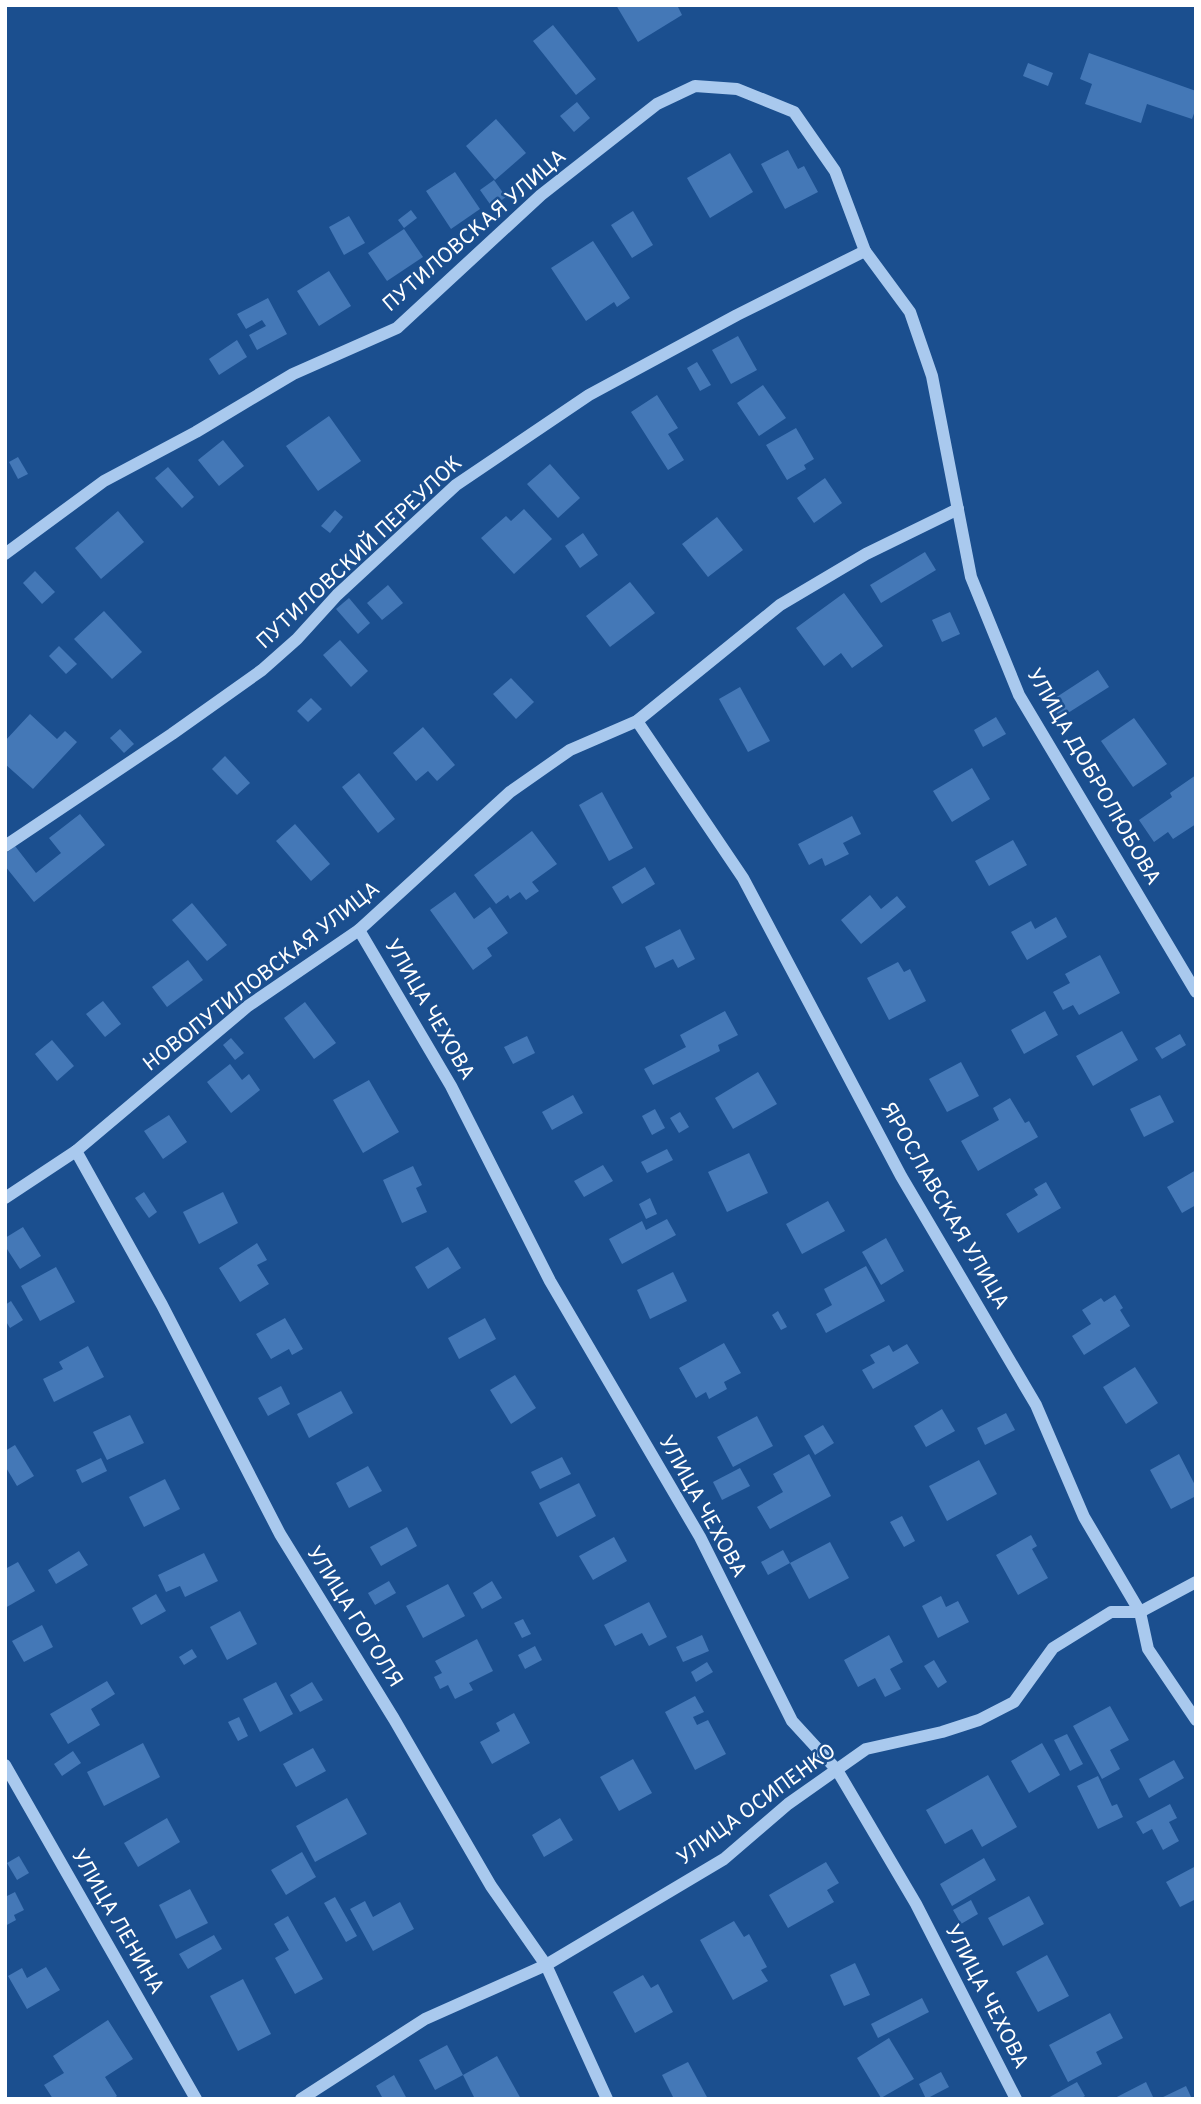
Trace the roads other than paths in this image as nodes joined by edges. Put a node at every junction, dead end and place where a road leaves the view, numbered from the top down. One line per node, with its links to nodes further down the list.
1 (794, 112): 2 (street, УЛИЦА ДОБРОЛЮБОВА); 4 (street, ПУТИЛОВСКАЯ УЛИЦА)
2 (865, 251): 3 (street, УЛИЦА ДОБРОЛЮБОВА); 6 (street, ПУТИЛОВСКИЙ ПЕРЕУЛОК)
3 (958, 509): 5 (street, НОВОПУТИЛОВСКАЯ УЛИЦА); 8 (street, УЛИЦА ДОБРОЛЮБОВА)
4 (5, 554)
5 (637, 721): 7 (street, НОВОПУТИЛОВСКАЯ УЛИЦА); 12 (street, ЯРОСЛАВСКАЯ УЛИЦА)
6 (5, 846)
7 (359, 930): 9 (street, НОВОПУТИЛОВСКАЯ УЛИЦА); 15 (street, УЛИЦА ЧЕХОВА)
8 (1196, 992)
9 (76, 1151): 10 (street, НОВОПУТИЛОВСКАЯ УЛИЦА); 16 (street, УЛИЦА ГОГОЛЯ)
10 (5, 1198)
11 (1196, 1582): 12 (street, УЛИЦА ОСИПЕНКО)
12 (1140, 1612): 13 (street, ЯРОСЛАВСКАЯ УЛИЦА); 15 (street, УЛИЦА ОСИПЕНКО)
13 (1196, 1720)
14 (5, 1765): 17 (street, УЛИЦА ЛЕНИНА)
15 (837, 1770): 16 (street, УЛИЦА ОСИПЕНКО); 20 (street, УЛИЦА ЧЕХОВА)
16 (546, 1965): 18 (street, УЛИЦА ОСИПЕНКО); 19 (street, УЛИЦА ГОГОЛЯ)
17 (196, 2099)
18 (301, 2099)
19 (607, 2099)
20 (1016, 2099)

